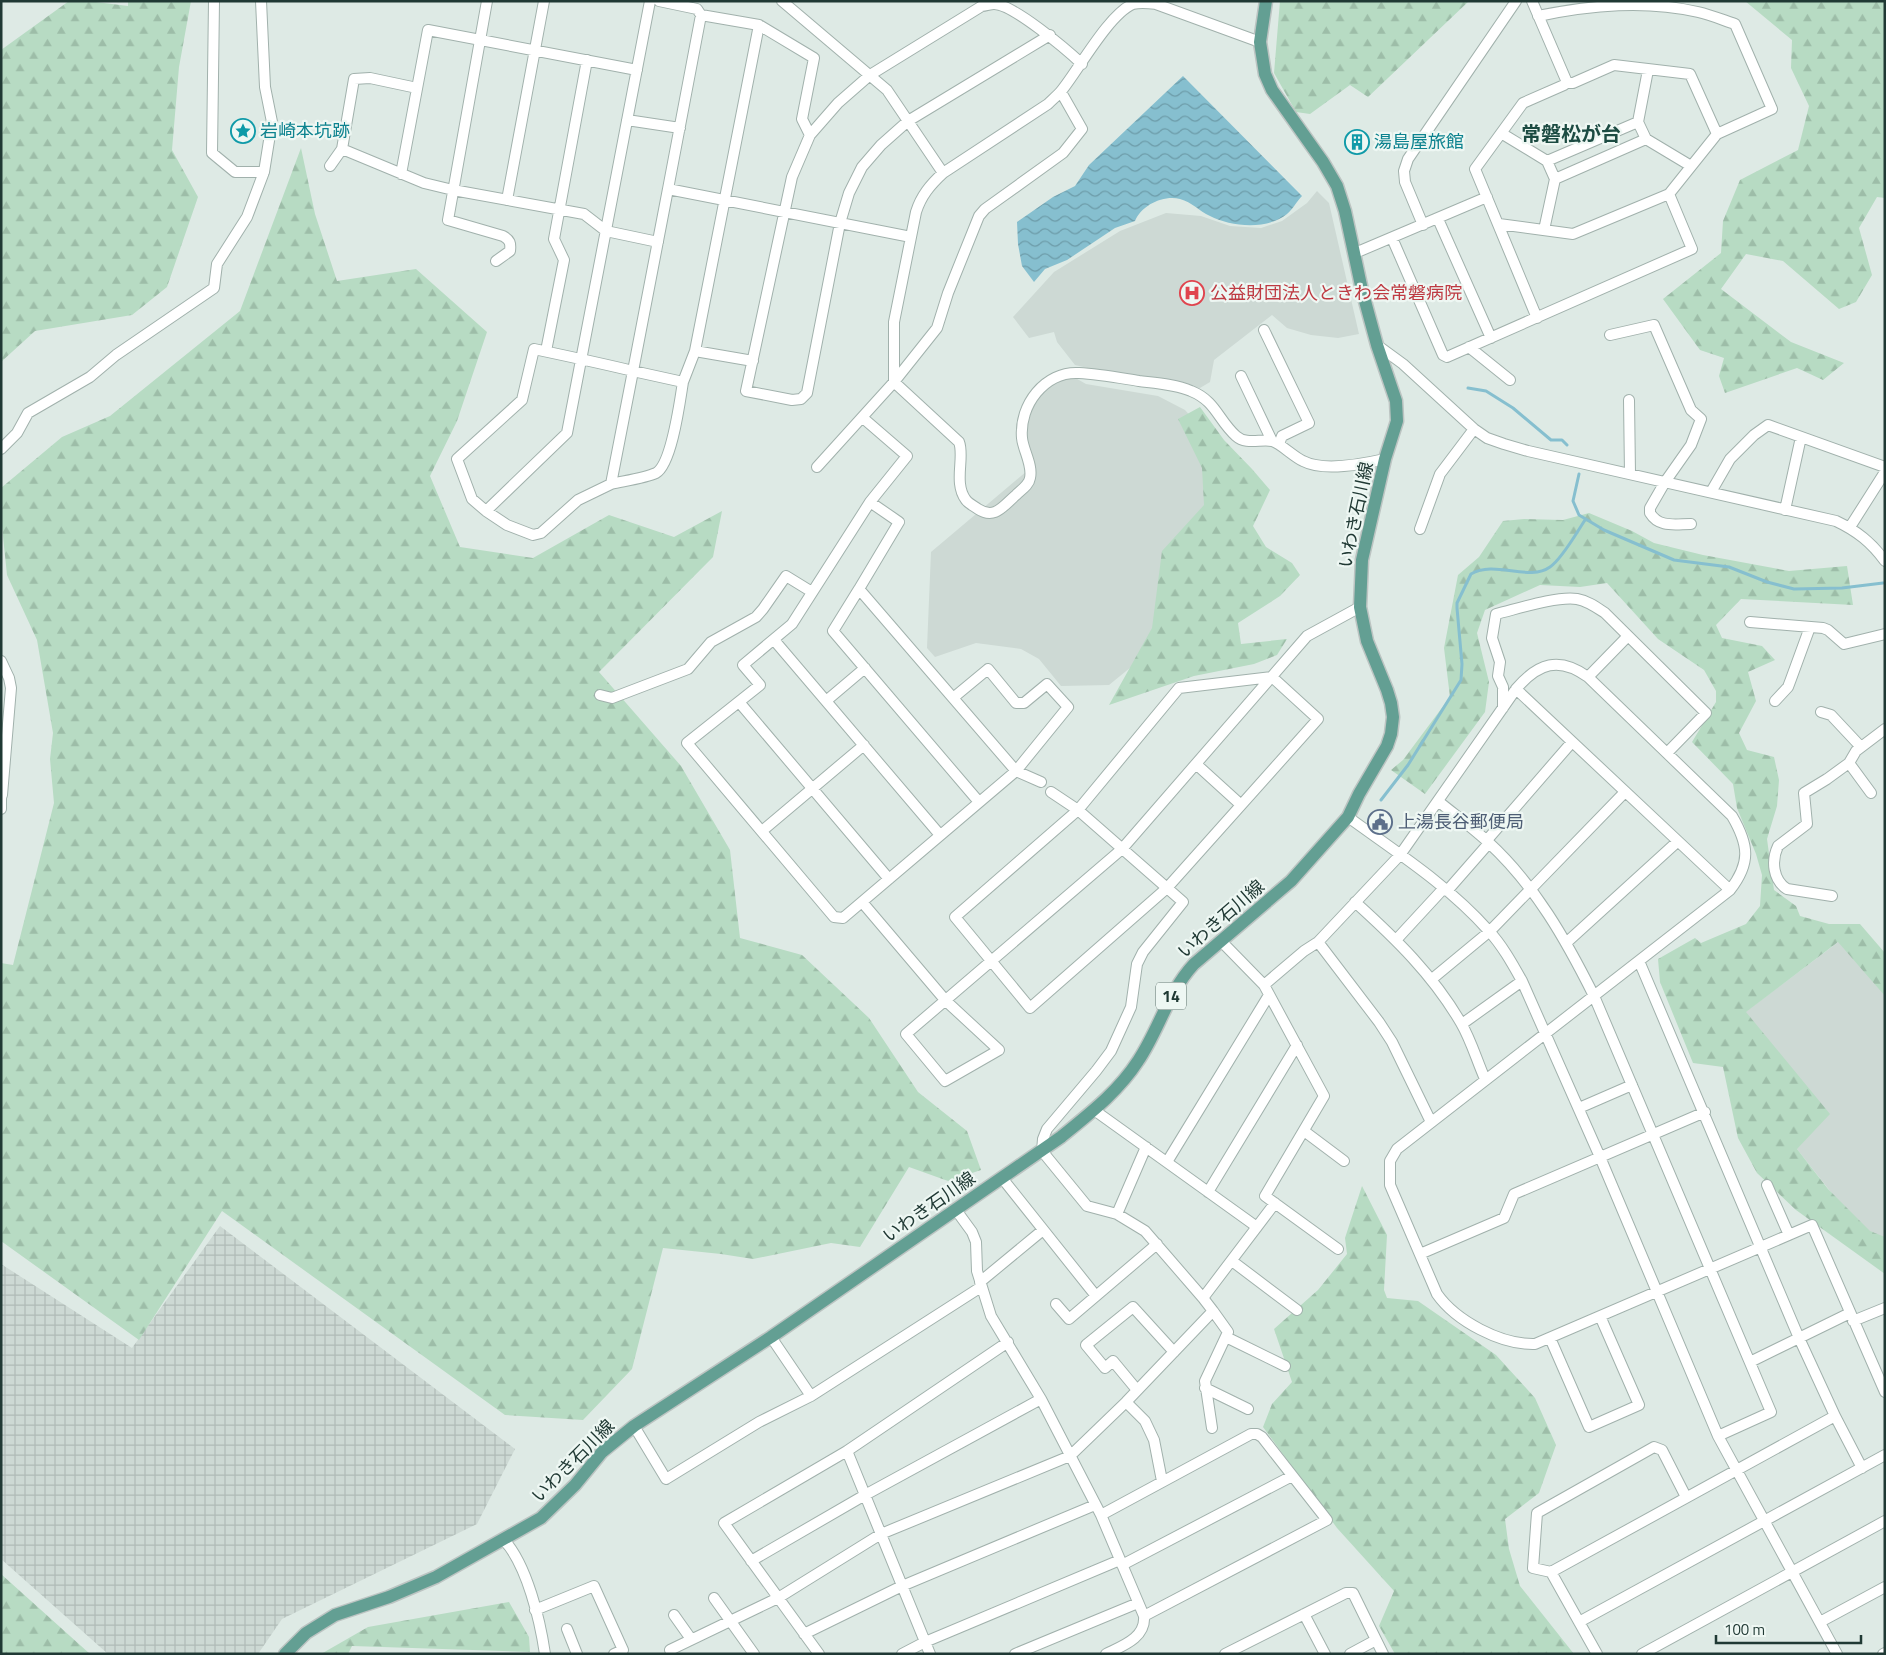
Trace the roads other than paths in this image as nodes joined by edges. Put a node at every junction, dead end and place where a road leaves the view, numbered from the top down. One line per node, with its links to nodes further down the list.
1 (214, 1): 40 (street)
2 (262, 1): 40 (street)
3 (488, 1): 17 (street)
4 (544, 1): 19 (street)
5 (650, 1): 22 (street)
6 (659, 1): 13 (street)
7 (782, 1): 24 (street)
8 (1266, 1): 18 (main road, いわき石川線 / 14)
9 (1516, 1): 55 (street)
10 (1532, 1): 14 (street)
11 (1695, 1): 12 (street)
12 (1700, 12): 14 (street); 33 (street)
13 (701, 15): 15 (street); 31 (street)
14 (1538, 16): 25 (street)
15 (759, 25): 34 (street); 49 (street)
16 (1050, 35): 21 (street); 24 (street); 29 (street)
17 (480, 40): 19 (street); 26 (street); 45 (street)
18 (1260, 42): 21 (street); 61 (main road, いわき石川線 / 14)
19 (534, 50): 20 (street); 48 (street)
20 (587, 60): 22 (street); 50 (street)
21 (1082, 64): 27 (street)
22 (637, 70): 28 (street)
23 (1648, 70): 25 (street); 30 (street); 33 (street)
24 (870, 75): 29 (street); 34 (street)
25 (1566, 83): 32 (street)
26 (417, 88): 36 (street); 42 (street)
27 (1061, 92): 41 (street); 77 (street)
28 (627, 120): 31 (street); 57 (street)
29 (908, 121): 41 (street); 53 (street)
30 (1638, 122): 35 (street); 37 (street)
31 (680, 128): 44 (street)
32 (1501, 133): 37 (street); 47 (street)
33 (1717, 134): 39 (street)
34 (810, 135): 51 (street)
35 (1646, 139): 39 (street); 43 (street)
36 (342, 149): 38 (street); 42 (street)
37 (1547, 161): 43 (street)
38 (330, 166)
39 (1691, 166): 46 (street)
40 (264, 172): 83 (street)
41 (943, 173): 58 (street)
42 (401, 174): 45 (street)
43 (1555, 179): 56 (street)
44 (668, 189): 49 (street); 60 (street)
45 (453, 190): 48 (street); 62 (street)
46 (1670, 194): 56 (street); 63 (street)
47 (1487, 197): 52 (street); 54 (street)
48 (507, 200): 50 (street)
49 (725, 200): 51 (street); 70 (street)
50 (559, 209): 57 (street); 69 (street)
51 (783, 212): 53 (street); 72 (street)
52 (1438, 218): 55 (street); 66 (street)
53 (840, 223): 58 (street); 72 (street)
54 (1499, 224): 56 (street); 63 (street)
55 (1423, 225): 59 (street)
56 (1544, 230)
57 (606, 231): 60 (street); 71 (street)
58 (911, 237): 77 (street)
59 (1392, 238): 61 (street); 68 (street)
60 (658, 242): 73 (street)
61 (1355, 253): 67 (main road, いわき石川線 / 14)
62 (496, 261)
63 (1537, 318): 66 (street)
64 (1264, 330): 82 (street)
65 (1610, 335): 89 (street)
66 (1491, 338): 68 (street)
67 (1377, 345): 80 (street); 84 (main road, いわき石川線 / 14)
68 (1469, 347): 75 (street)
69 (546, 351): 71 (street); 94 (street)
70 (695, 351): 72 (street); 76 (street)
71 (582, 359): 73 (street); 94 (street)
72 (753, 361)
73 (633, 371): 76 (street); 90 (street)
74 (1241, 376): 82 (street)
75 (1510, 380)
76 (683, 382): 90 (street)
77 (894, 382): 79 (street); 82 (street)
78 (1629, 400): 88 (street)
79 (863, 418): 85 (street); 92 (street)
80 (1474, 430): 88 (street); 97 (street)
81 (1801, 437): 86 (street); 91 (street); 93 (street)
82 (1276, 443): 84 (street)
83 (1, 449)
84 (1385, 459): 103 (main road, いわき石川線 / 14)
85 (817, 467)
86 (1885, 467)
87 (1885, 472): 96 (street)
88 (1630, 474): 89 (street)
89 (1665, 482): 91 (street); 95 (street)
90 (611, 484): 94 (street)
91 (1711, 492): 93 (street)
92 (870, 502): 101 (street); 102 (street)
93 (1785, 510): 96 (street)
94 (486, 511)
95 (1691, 524)
96 (1850, 528): 98 (street)
97 (1420, 529)
98 (1873, 545): 99 (street); 100 (street)
99 (1885, 546)
100 (1885, 561)
101 (859, 589): 110 (street); 115 (street)
102 (812, 592): 108 (street); 114 (street)
103 (1360, 607): 111 (street); 141 (main road, いわき石川線 / 14)
104 (1750, 622): 105 (street)
105 (1810, 627): 106 (street); 117 (street)
106 (1885, 634)
107 (1628, 636): 112 (street); 119 (street); 126 (street)
108 (774, 640): 116 (street); 118 (street)
109 (1, 662): 121 (street)
110 (865, 668): 116 (street); 137 (street)
111 (1272, 677): 128 (street); 138 (street); 140 (street)
112 (1588, 677): 113 (street); 126 (street)
113 (1516, 689): 119 (street); 123 (street)
114 (600, 695)
115 (953, 698): 129 (street); 129 (street)
116 (826, 701): 124 (street)
117 (1775, 701)
118 (739, 702): 131 (street); 142 (street)
119 (1503, 708): 136 (street)
120 (1821, 712): 125 (street)
121 (4, 726): 135 (street)
122 (1885, 729): 125 (street)
123 (1572, 742): 133 (street); 144 (street)
124 (864, 745): 131 (street); 143 (street)
125 (1861, 747): 127 (street)
126 (1667, 753): 152 (street)
127 (1848, 763): 134 (street); 153 (street)
128 (1196, 764): 138 (street); 146 (street)
129 (1016, 771): 130 (street); 137 (street)
130 (1041, 782)
131 (813, 789): 142 (street); 148 (street)
132 (1052, 792): 140 (street)
133 (1625, 792): 145 (street); 151 (street)
134 (1871, 793)
135 (2, 795): 139 (street)
136 (1438, 801): 144 (street); 147 (street)
137 (979, 802): 143 (street)
138 (1240, 804): 149 (street)
139 (1, 809)
140 (1078, 810): 146 (street); 161 (street)
141 (1348, 818): 147 (street); 158 (main road, いわき石川線 / 14)
142 (762, 832): 154 (street)
143 (940, 835): 148 (street)
144 (1488, 842): 150 (street); 151 (street)
145 (1677, 842): 152 (street); 160 (street)
146 (1122, 849): 149 (street); 161 (street)
147 (1400, 855): 150 (street); 155 (street)
148 (889, 879): 154 (street)
149 (1167, 888): 161 (street); 181 (street)
150 (1445, 889): 156 (street); 157 (street)
151 (1532, 889): 156 (street); 160 (street)
152 (1730, 890): 162 (street)
153 (1832, 896)
154 (862, 902): 168 (street)
155 (1355, 902): 157 (street); 159 (street)
156 (1490, 931): 163 (street); 164 (street)
157 (1396, 940): 163 (street)
158 (1221, 941): 165 (street); 175 (main road, いわき石川線 / 14)
159 (1318, 942): 165 (street); 177 (street)
160 (1566, 943): 167 (street)
161 (991, 961): 168 (street)
162 (1639, 961): 167 (street); 176 (street)
163 (1432, 979): 169 (street)
164 (1522, 981): 169 (street); 170 (street)
165 (1264, 985): 166 (street)
166 (1269, 995): 171 (street); 184 (street)
167 (1594, 996): 170 (street); 173 (street)
168 (946, 1001): 168 (street)
169 (1462, 1024): 172 (street)
170 (1545, 1032): 172 (street); 174 (street)
171 (1297, 1045): 178 (street); 187 (street)
172 (1485, 1080): 177 (street)
173 (1632, 1085): 174 (street); 179 (street)
174 (1579, 1108): 182 (street)
175 (1094, 1110): 180 (street); 181 (main road, いわき石川線 / 14)
176 (1705, 1112): 179 (street); 195 (street)
177 (1431, 1122): 197 (street)
178 (1304, 1130): 183 (street); 188 (street)
179 (1653, 1134): 182 (street); 199 (street)
180 (1146, 1147): 184 (street); 190 (street)
181 (1042, 1151): 185 (main road, いわき石川線 / 14); 190 (street)
182 (1600, 1157): 197 (street); 201 (street)
183 (1344, 1161)
184 (1167, 1162): 187 (street)
185 (1002, 1178): 189 (main road, いわき石川線 / 14); 192 (street)
186 (1767, 1185): 193 (street)
187 (1208, 1192): 191 (street)
188 (1275, 1203): 191 (street); 196 (street)
189 (956, 1210): 200 (street); 210 (main road, いわき石川線 / 14)
190 (1117, 1214): 194 (street)
191 (1257, 1227): 198 (street)
192 (1043, 1230): 200 (street); 202 (street)
193 (1789, 1235): 195 (street); 209 (street)
194 (1158, 1244): 202 (street); 203 (street)
195 (1762, 1246): 199 (street); 213 (street)
196 (1338, 1249)
197 (1420, 1254): 212 (street)
198 (1232, 1261): 203 (street); 206 (street)
199 (1710, 1269): 201 (street); 216 (street)
200 (980, 1284): 214 (street); 221 (street)
201 (1656, 1292): 208 (street); 228 (street)
202 (1096, 1296): 204 (street)
203 (1203, 1298): 207 (street)
204 (1056, 1304)
205 (1885, 1308): 209 (street)
206 (1297, 1310)
207 (1213, 1312): 211 (street); 215 (street)
208 (1600, 1316): 212 (street); 212 (street)
209 (1851, 1317): 213 (street); 220 (street)
210 (771, 1337): 221 (street); 226 (main road, いわき石川線 / 14)
211 (1226, 1337): 217 (street); 218 (street)
212 (1550, 1338)
213 (1800, 1338): 216 (street); 225 (street)
214 (1008, 1342): 222 (street); 229 (street)
215 (1174, 1352): 219 (street); 219 (street)
216 (1750, 1362): 228 (street)
217 (1286, 1366)
218 (1205, 1388): 224 (street); 227 (street)
219 (1137, 1390): 223 (street)
220 (1885, 1392)
221 (811, 1396): 226 (street)
222 (1042, 1399): 230 (street); 236 (street)
223 (1126, 1402): 230 (street); 235 (street)
224 (1248, 1409)
225 (1835, 1416): 232 (street); 233 (street)
226 (634, 1426): 243 (main road, いわき石川線 / 14)
227 (1212, 1428)
228 (1718, 1436): 233 (street)
229 (848, 1452): 236 (street); 244 (street)
230 (1070, 1456): 238 (street); 242 (street)
231 (1884, 1457): 232 (street)
232 (1862, 1468): 240 (street)
233 (1736, 1469): 237 (street); 240 (street)
234 (1292, 1476): 235 (street); 245 (street); 256 (street)
235 (1162, 1481): 239 (street)
236 (865, 1495): 242 (street); 244 (street)
237 (1686, 1497): 247 (street); 247 (street)
238 (1095, 1505): 239 (street); 248 (street)
239 (1101, 1515): 245 (street)
240 (1764, 1521): 246 (street); 258 (street)
241 (1885, 1521): 246 (street)
242 (881, 1534): 248 (street); 251 (street)
243 (504, 1540): 253 (street); 266 (main road, いわき石川線 / 14)
244 (752, 1561): 251 (street)
245 (1121, 1563): 252 (street); 264 (street)
246 (1792, 1571): 259 (street); 281 (street)
247 (1551, 1572): 258 (street)
248 (902, 1586): 261 (street); 264 (street)
249 (1885, 1587): 259 (street)
250 (714, 1598): 257 (street)
251 (778, 1598): 257 (street); 261 (street)
252 (1138, 1603): 256 (street); 274 (street)
253 (535, 1610): 267 (street); 269 (street)
254 (1304, 1614): 263 (street); 276 (street); 277 (street)
255 (674, 1615): 262 (street)
256 (1144, 1616): 275 (street)
257 (730, 1620): 262 (street); 270 (street)
258 (1579, 1622): 280 (street)
259 (1820, 1622): 282 (street)
260 (567, 1629): 268 (street)
261 (804, 1634): 271 (street)
262 (691, 1639): 265 (street)
263 (1376, 1640): 278 (street); 279 (street)
264 (925, 1642): 272 (street); 273 (street)
265 (670, 1650)
266 (285, 1654)
267 (545, 1654)
268 (577, 1654)
269 (614, 1654)
270 (754, 1654)
271 (819, 1654)
272 (902, 1654)
273 (930, 1654)
274 (1015, 1654)
275 (1106, 1654)
276 (1225, 1654)
277 (1325, 1654)
278 (1350, 1654)
279 (1384, 1654)
280 (1597, 1654)
281 (1642, 1654)
282 (1837, 1654)

